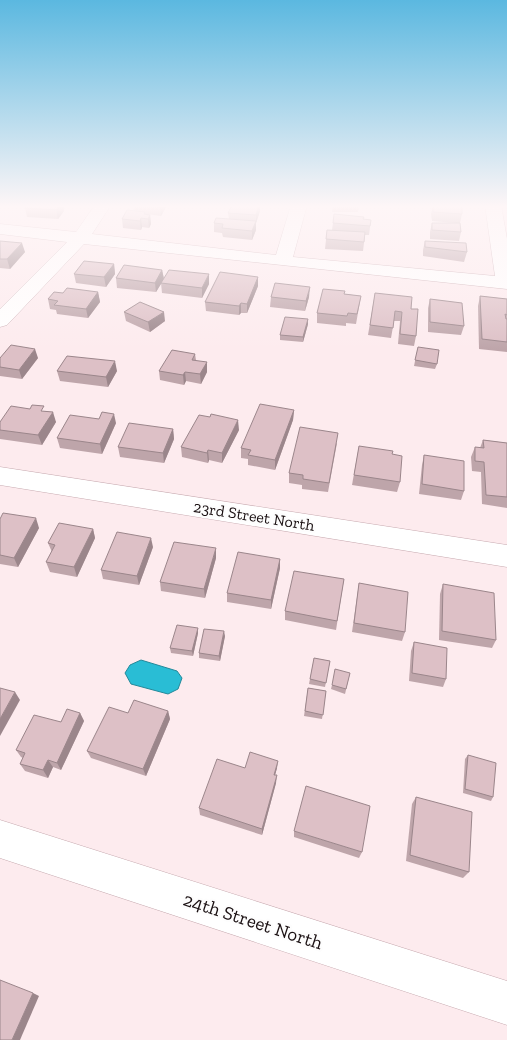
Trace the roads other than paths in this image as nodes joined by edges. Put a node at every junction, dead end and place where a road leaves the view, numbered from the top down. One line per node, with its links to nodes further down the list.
1 (64, 254): 7 (street)
2 (221, 254): 5 (street)
3 (286, 254): 5 (street)
4 (501, 254): 6 (street)
5 (284, 261): 6 (street)
6 (506, 283)
7 (0, 321)
8 (0, 476): 9 (street, 23rd Street North)
9 (507, 556)
10 (0, 839): 11 (street, 24th Street North)
11 (507, 1003)

